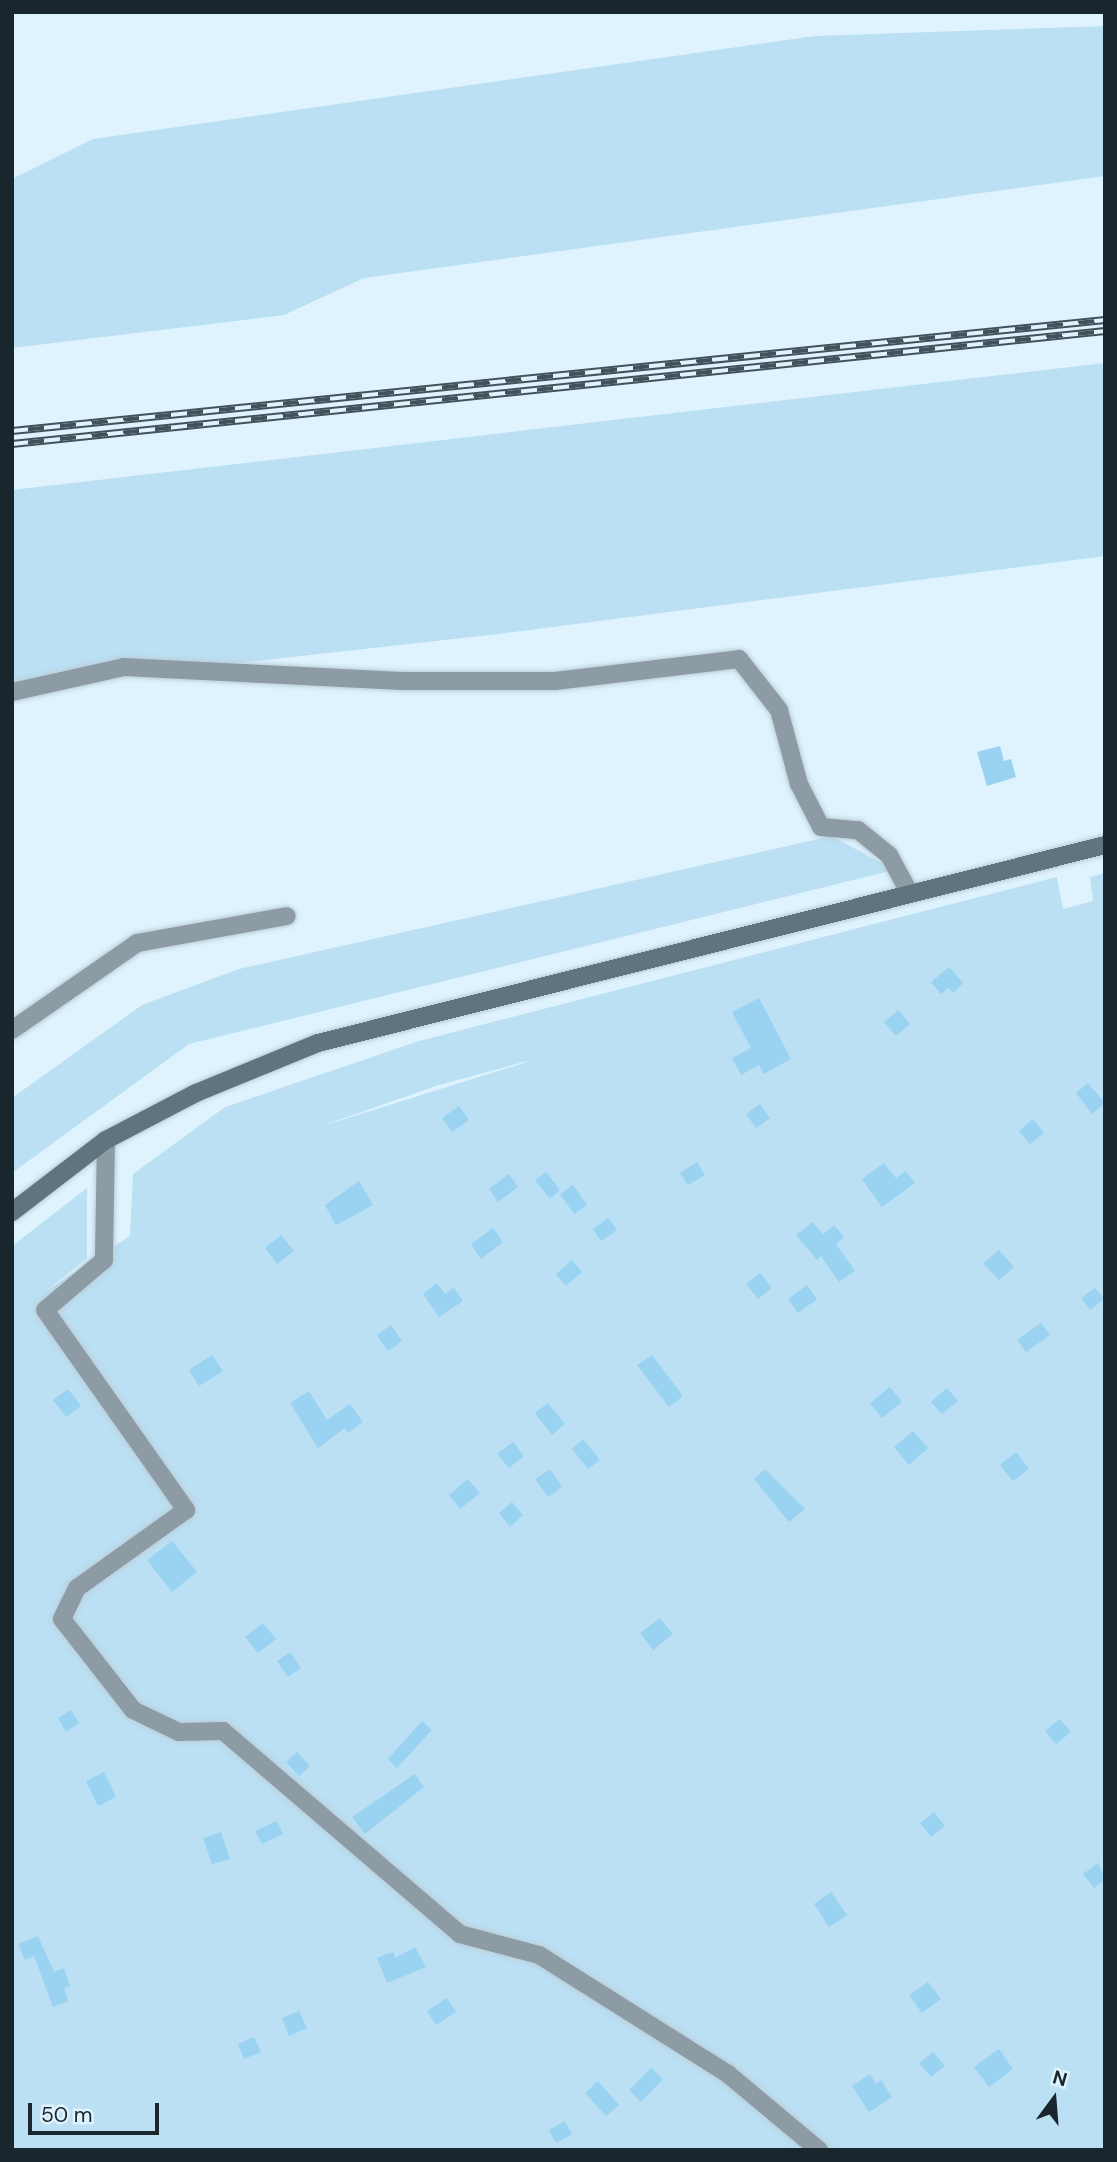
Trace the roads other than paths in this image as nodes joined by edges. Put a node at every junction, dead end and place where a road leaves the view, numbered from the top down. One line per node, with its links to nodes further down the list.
1 (12, 692): 3 (street)
2 (1105, 845): 3 (main road)
3 (910, 894): 6 (main road)
4 (287, 916): 5 (street)
5 (12, 1030)
6 (106, 1140): 7 (main road); 8 (street)
7 (12, 1212)
8 (819, 2150)

